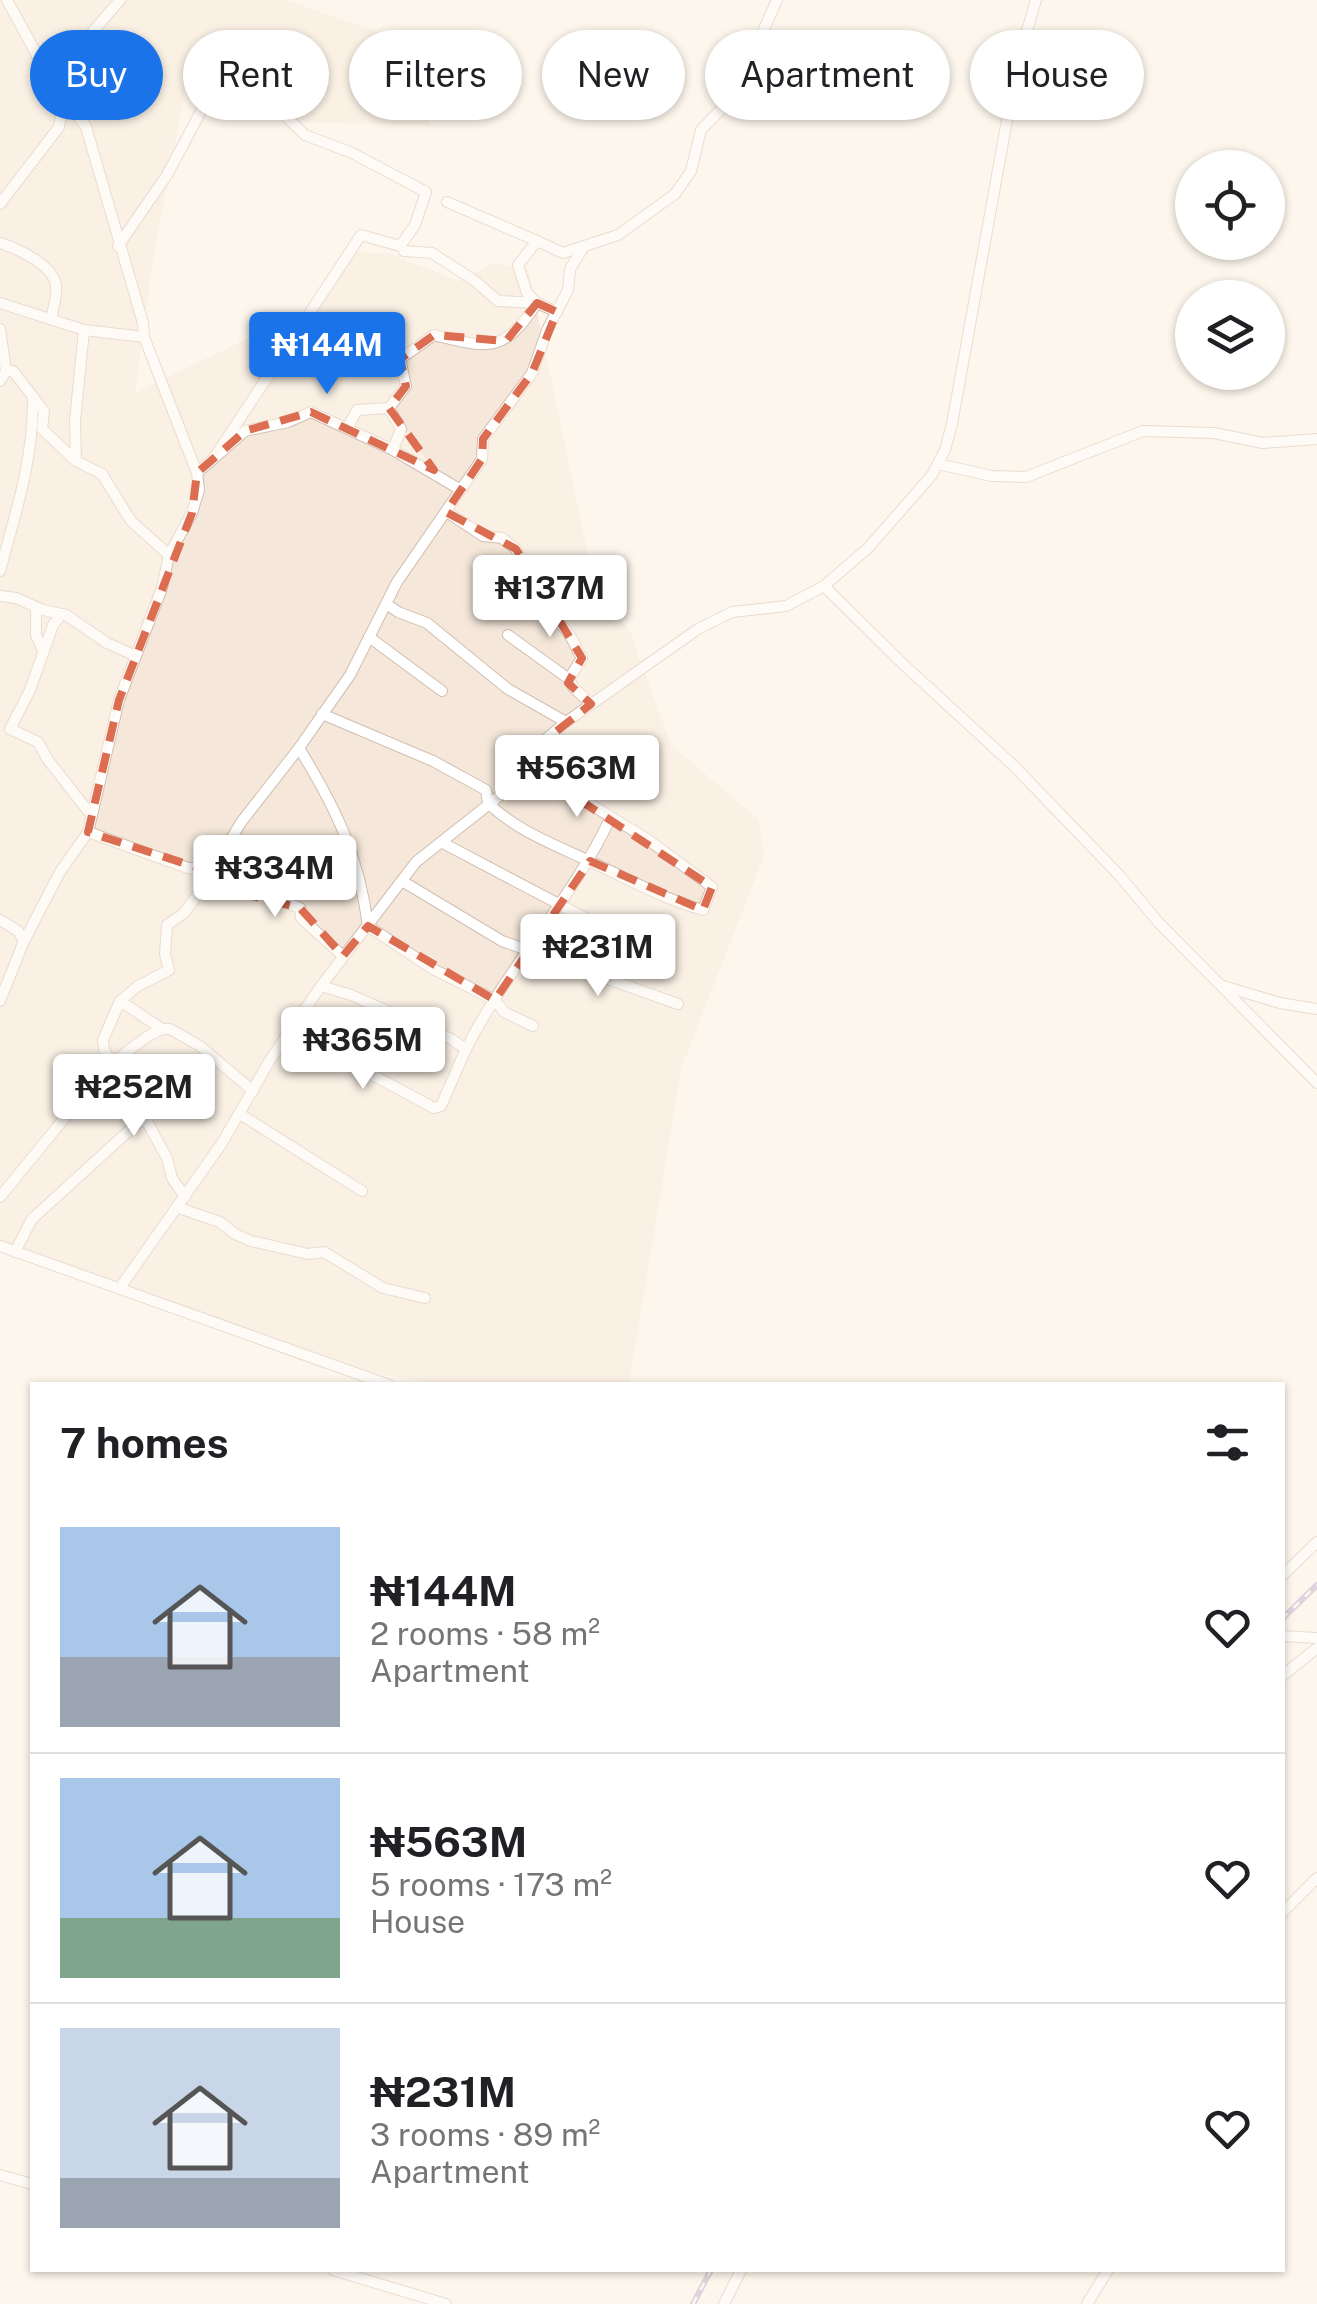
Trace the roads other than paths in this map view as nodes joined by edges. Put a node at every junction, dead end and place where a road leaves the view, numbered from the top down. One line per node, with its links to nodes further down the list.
1 (7, 0): 6 (street)
2 (120, 0): 5 (street)
3 (777, 0): 16 (street)
4 (1036, 0): 33 (street)
5 (94, 30)
6 (30, 42)
7 (60, 120): 12 (street)
8 (81, 120): 15 (street)
9 (197, 120): 15 (street)
10 (289, 120): 31 (street)
11 (447, 202): 13 (street)
12 (0, 204)
13 (537, 241): 16 (street); 19 (street)
14 (0, 243): 21 (street)
15 (118, 246): 24 (street)
16 (583, 248): 20 (street)
17 (404, 251): 19 (street)
18 (0, 303): 21 (street)
19 (537, 303): 20 (street); 27 (street)
20 (557, 312): 35 (street)
21 (50, 319): 23 (street)
22 (0, 329): 25 (street)
23 (84, 330): 24 (street); 32 (street)
24 (144, 337): 34 (street)
25 (3, 376): 26 (street)
26 (33, 398): 32 (street); 38 (street)
27 (389, 408): 28 (street); 30 (street)
28 (348, 427): 30 (street); 31 (street)
29 (1317, 439): 33 (street)
30 (393, 450): 35 (street)
31 (214, 458): 34 (street)
32 (76, 461): 37 (street)
33 (938, 464): 39 (street)
34 (197, 473): 37 (street)
35 (461, 490): 36 (street)
36 (448, 512): 41 (street); 48 (street)
37 (170, 555): 47 (street)
38 (0, 571)
39 (824, 586): 50 (street); 71 (street)
40 (0, 596): 42 (street)
41 (388, 604): 45 (street); 52 (street)
42 (36, 607): 43 (street); 46 (street)
43 (62, 614): 46 (street); 47 (street)
44 (508, 634): 48 (street)
45 (369, 637): 49 (street); 51 (street)
46 (43, 651): 56 (street)
47 (136, 656): 56 (street)
48 (569, 679): 50 (street)
49 (442, 692)
50 (591, 704): 52 (street)
51 (322, 714): 53 (street); 55 (street)
52 (566, 722): 54 (street)
53 (299, 748): 61 (street); 66 (street)
54 (528, 766): 55 (street); 57 (street)
55 (488, 804): 59 (street); 60 (street)
56 (92, 816): 58 (street)
57 (610, 818): 60 (street); 60 (street)
58 (88, 832): 61 (street); 68 (street)
59 (441, 842): 62 (street); 64 (street)
60 (590, 861): 64 (street)
61 (208, 868): 63 (street)
62 (402, 880): 66 (street); 69 (street)
63 (205, 884): 70 (street); 75 (street)
64 (562, 903): 67 (street); 69 (street)
65 (0, 920): 68 (street)
66 (368, 926): 70 (street); 73 (street)
67 (635, 937)
68 (24, 941): 74 (street)
69 (530, 950): 73 (street); 76 (street)
70 (343, 956): 72 (street)
71 (1218, 983): 77 (street); 83 (street)
72 (321, 986): 80 (street); 81 (street)
73 (495, 1000): 78 (street); 81 (street)
74 (0, 1001)
75 (120, 1001): 79 (street); 82 (street)
76 (678, 1004)
77 (1317, 1009)
78 (532, 1026)
79 (162, 1029): 82 (street); 84 (street)
80 (291, 1031): 81 (street); 84 (street)
81 (466, 1049)
82 (113, 1065): 86 (street); 88 (street)
83 (1317, 1083)
84 (253, 1090): 85 (street)
85 (240, 1114): 87 (street); 89 (street)
86 (144, 1117): 89 (street); 91 (street)
87 (362, 1192)
88 (0, 1197)
89 (180, 1202): 92 (street); 93 (street)
90 (0, 1246): 91 (street)
91 (16, 1252): 92 (street)
92 (119, 1290): 94 (street)
93 (424, 1298)
94 (380, 1382)
95 (1317, 1542): 96 (street)
96 (1285, 1573)
97 (1285, 1636): 98 (street)
98 (1317, 1638)
99 (1317, 1648): 100 (street)
100 (1285, 1674)
101 (1317, 1878): 102 (street)
102 (1285, 1910)
103 (0, 2175): 104 (street)
104 (30, 2183)
105 (340, 2272): 108 (street)
106 (739, 2272): 109 (street)
107 (1107, 2272): 110 (street)
108 (446, 2304)
109 (724, 2304)
110 (1088, 2304)

